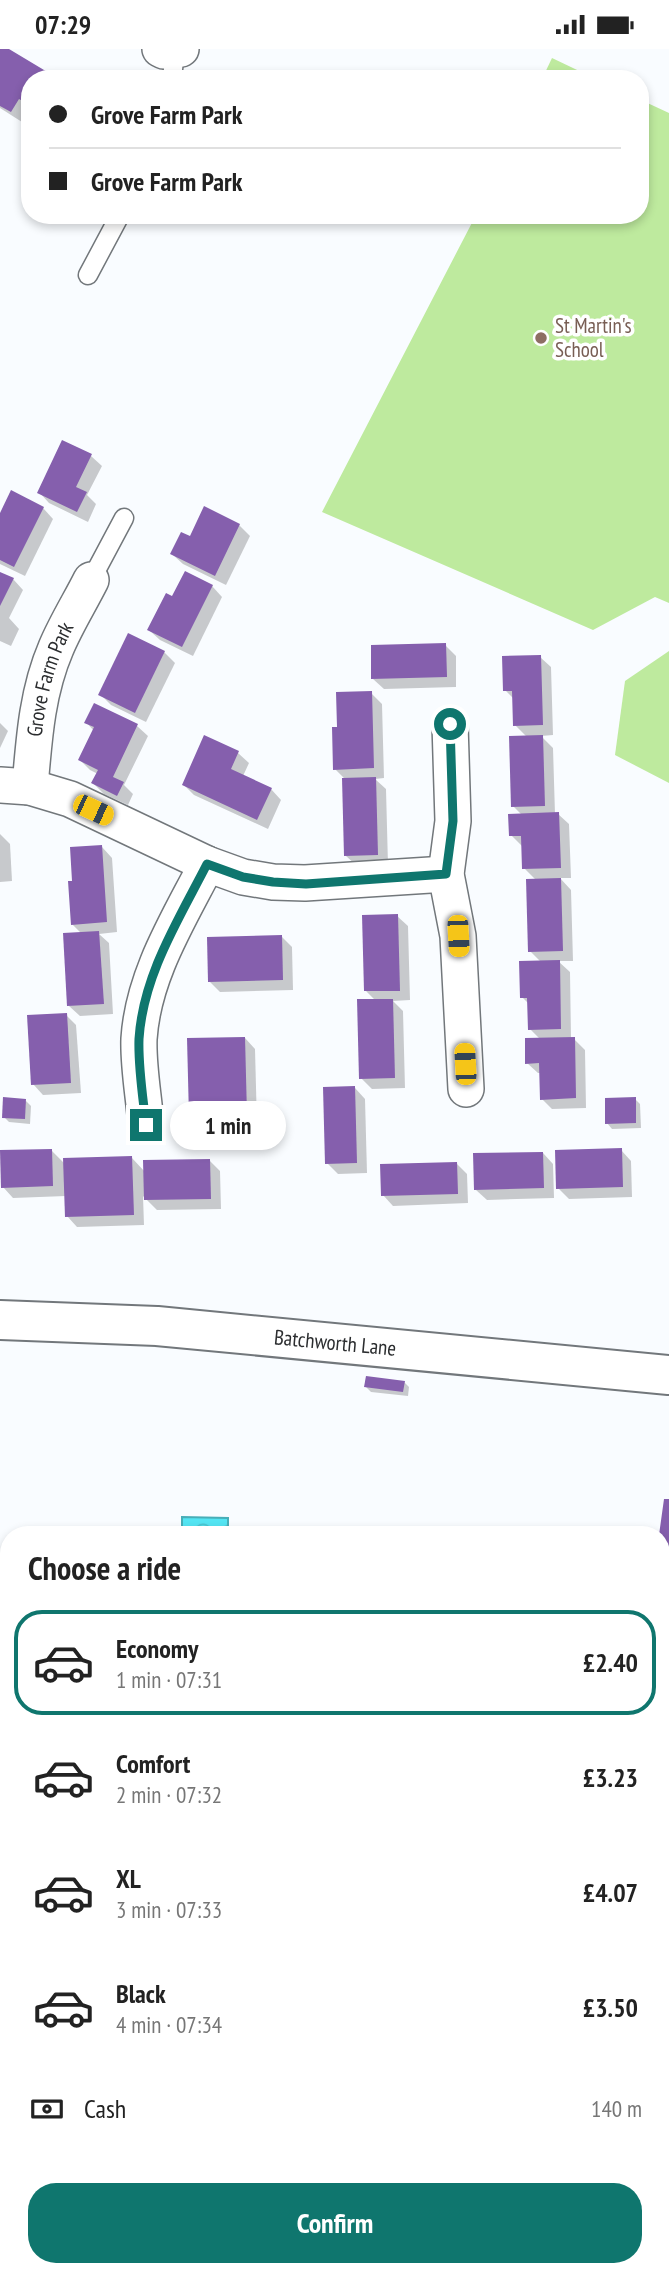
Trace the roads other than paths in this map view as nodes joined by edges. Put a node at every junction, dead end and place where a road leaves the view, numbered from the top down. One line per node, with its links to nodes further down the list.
1 (115, 224): 2 (lane)
2 (88, 275)
3 (124, 518): 4 (lane)
4 (92, 580): 6 (street, Grove Farm Park)
5 (450, 724): 8 (street)
6 (15, 786): 7 (street, Grove Farm Park)
7 (207, 864): 8 (street, Grove Farm Park); 10 (street)
8 (446, 874): 9 (street)
9 (466, 1089)
10 (146, 1125)
11 (0, 1320): 12 (street, Batchworth Lane)
12 (669, 1375)

